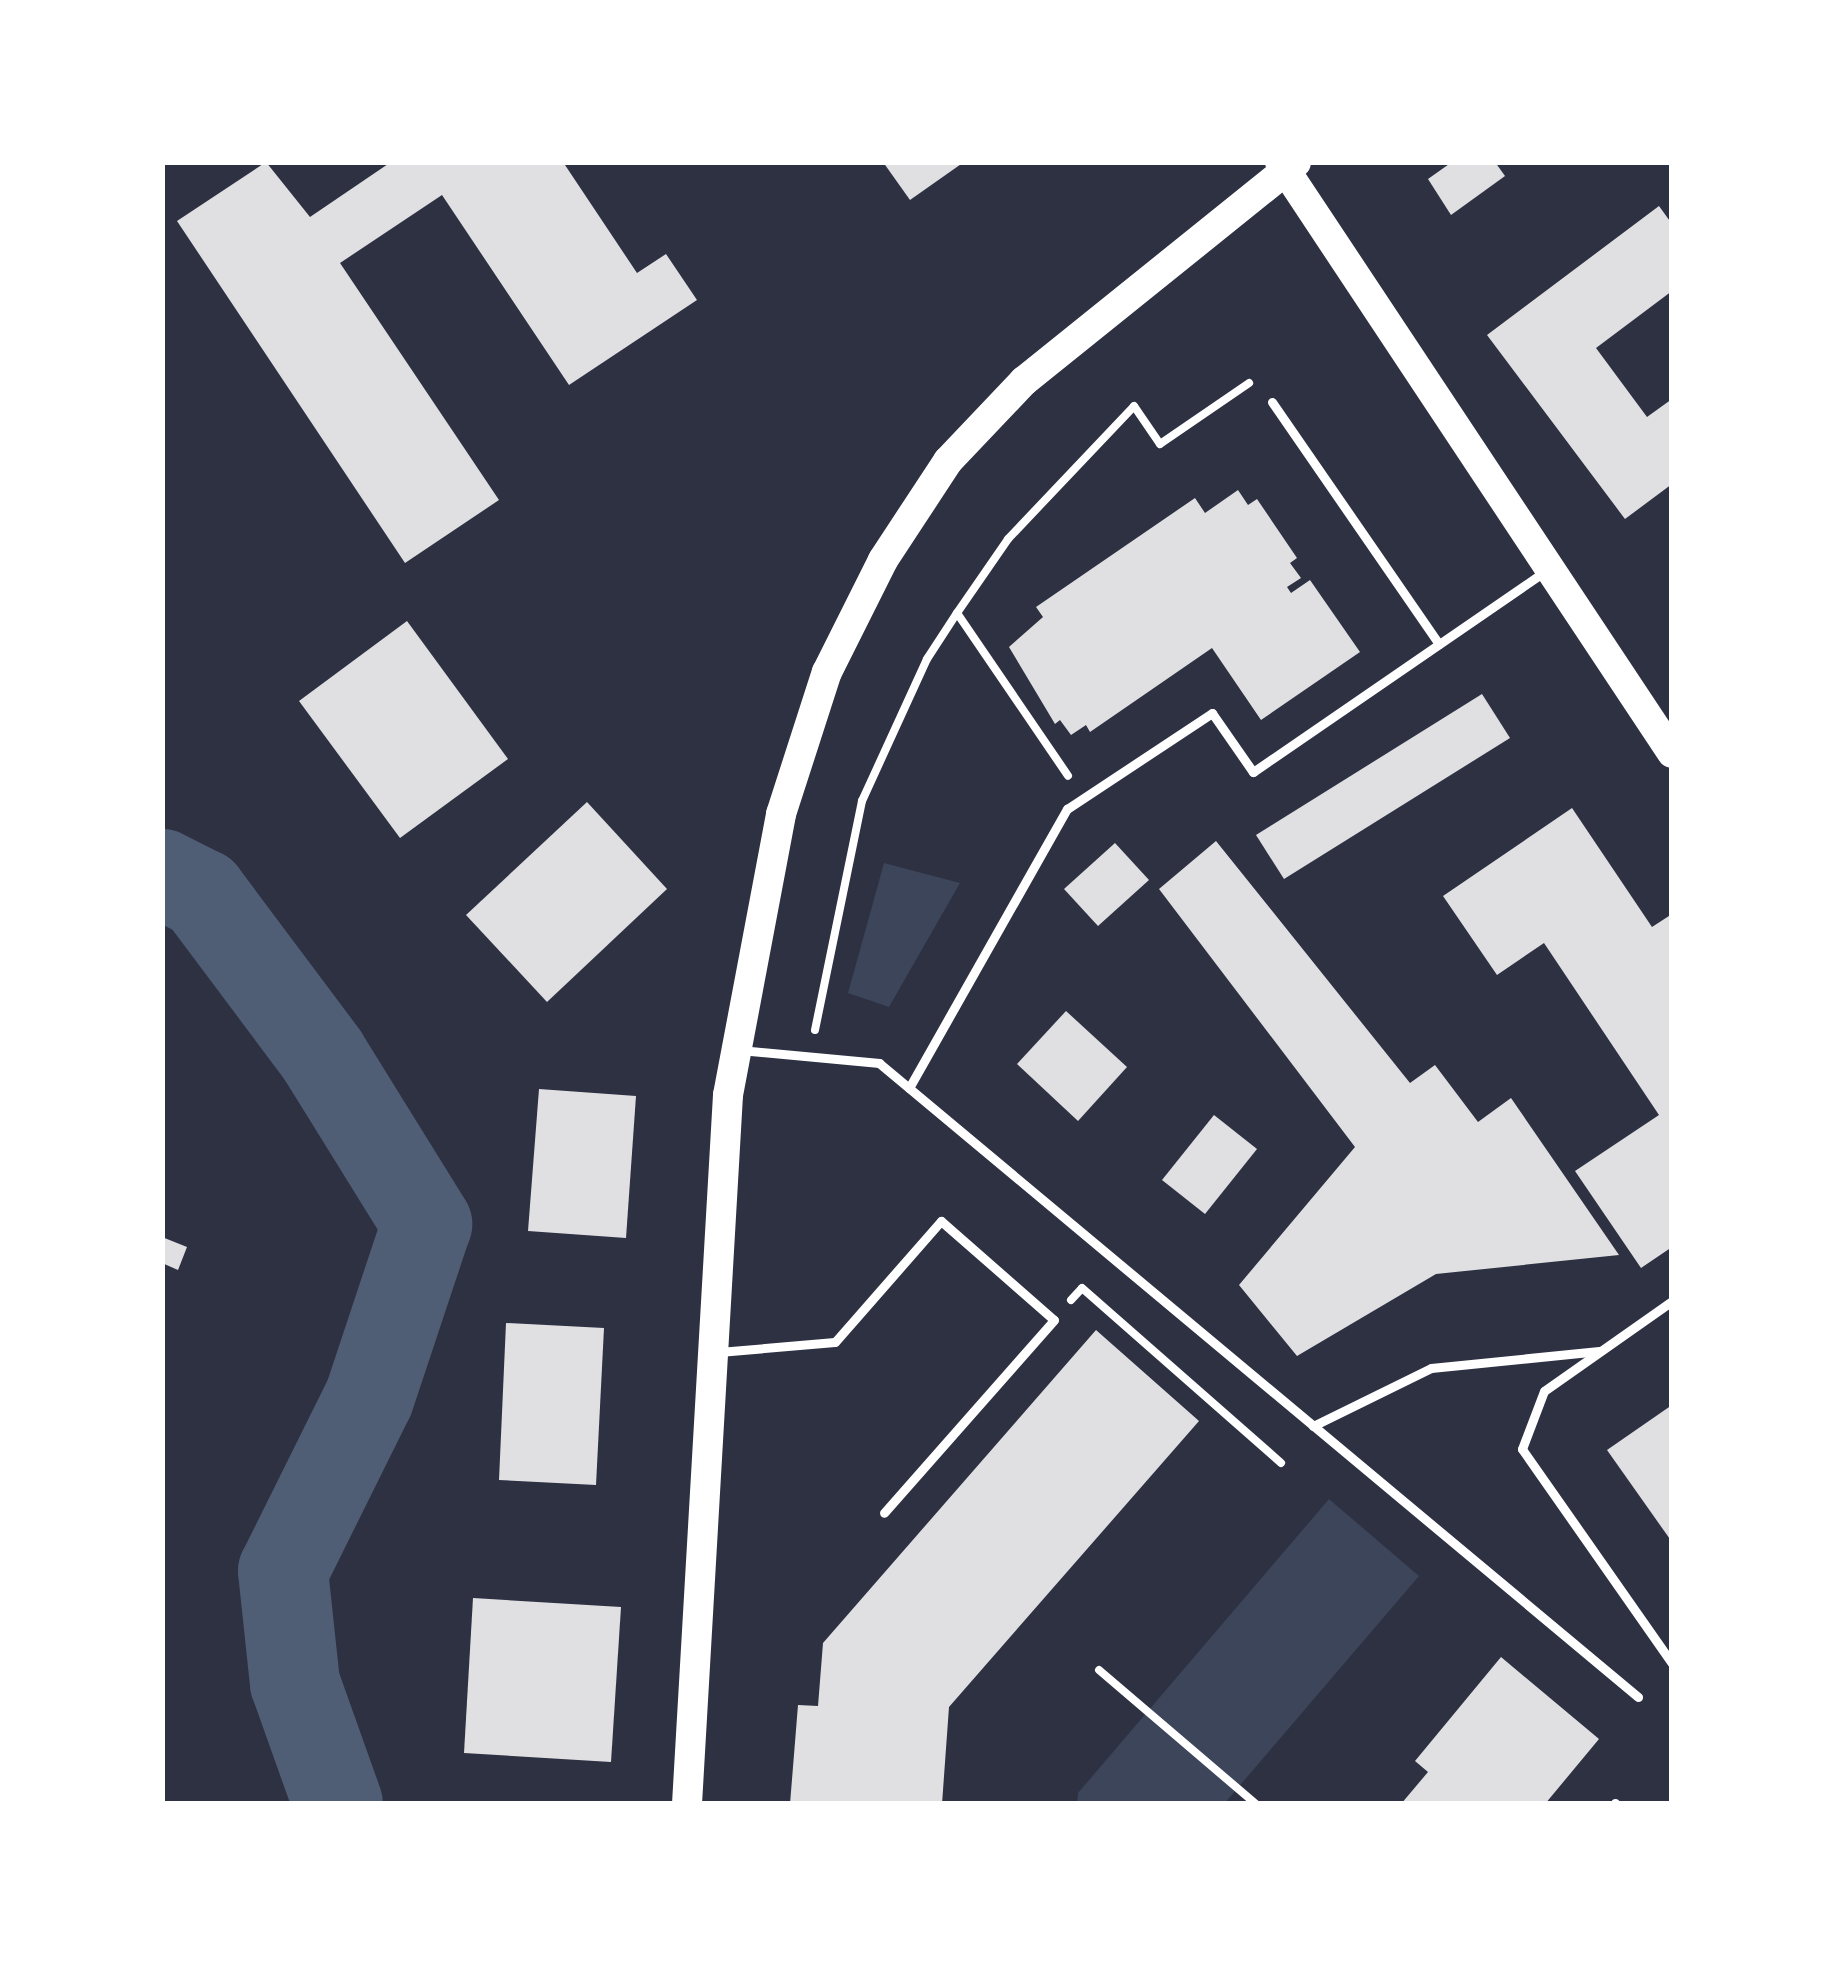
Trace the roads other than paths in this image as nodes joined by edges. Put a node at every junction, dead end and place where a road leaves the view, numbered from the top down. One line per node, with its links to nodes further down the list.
1 (1287, 166): 3 (main road); 6 (main road)
2 (1272, 402): 4 (lane)
3 (1550, 568): 4 (lane); 5 (main road)
4 (1438, 644): 7 (lane)
5 (1672, 753)
6 (736, 1050): 7 (lane); 10 (main road)
7 (909, 1088): 11 (lane)
8 (1672, 1301): 9 (lane)
9 (1602, 1350): 11 (lane); 13 (lane)
10 (713, 1353): 12 (lane); 15 (main road)
11 (1313, 1426): 14 (lane)
12 (884, 1513)
13 (1672, 1663)
14 (1637, 1697)
15 (687, 1804)

